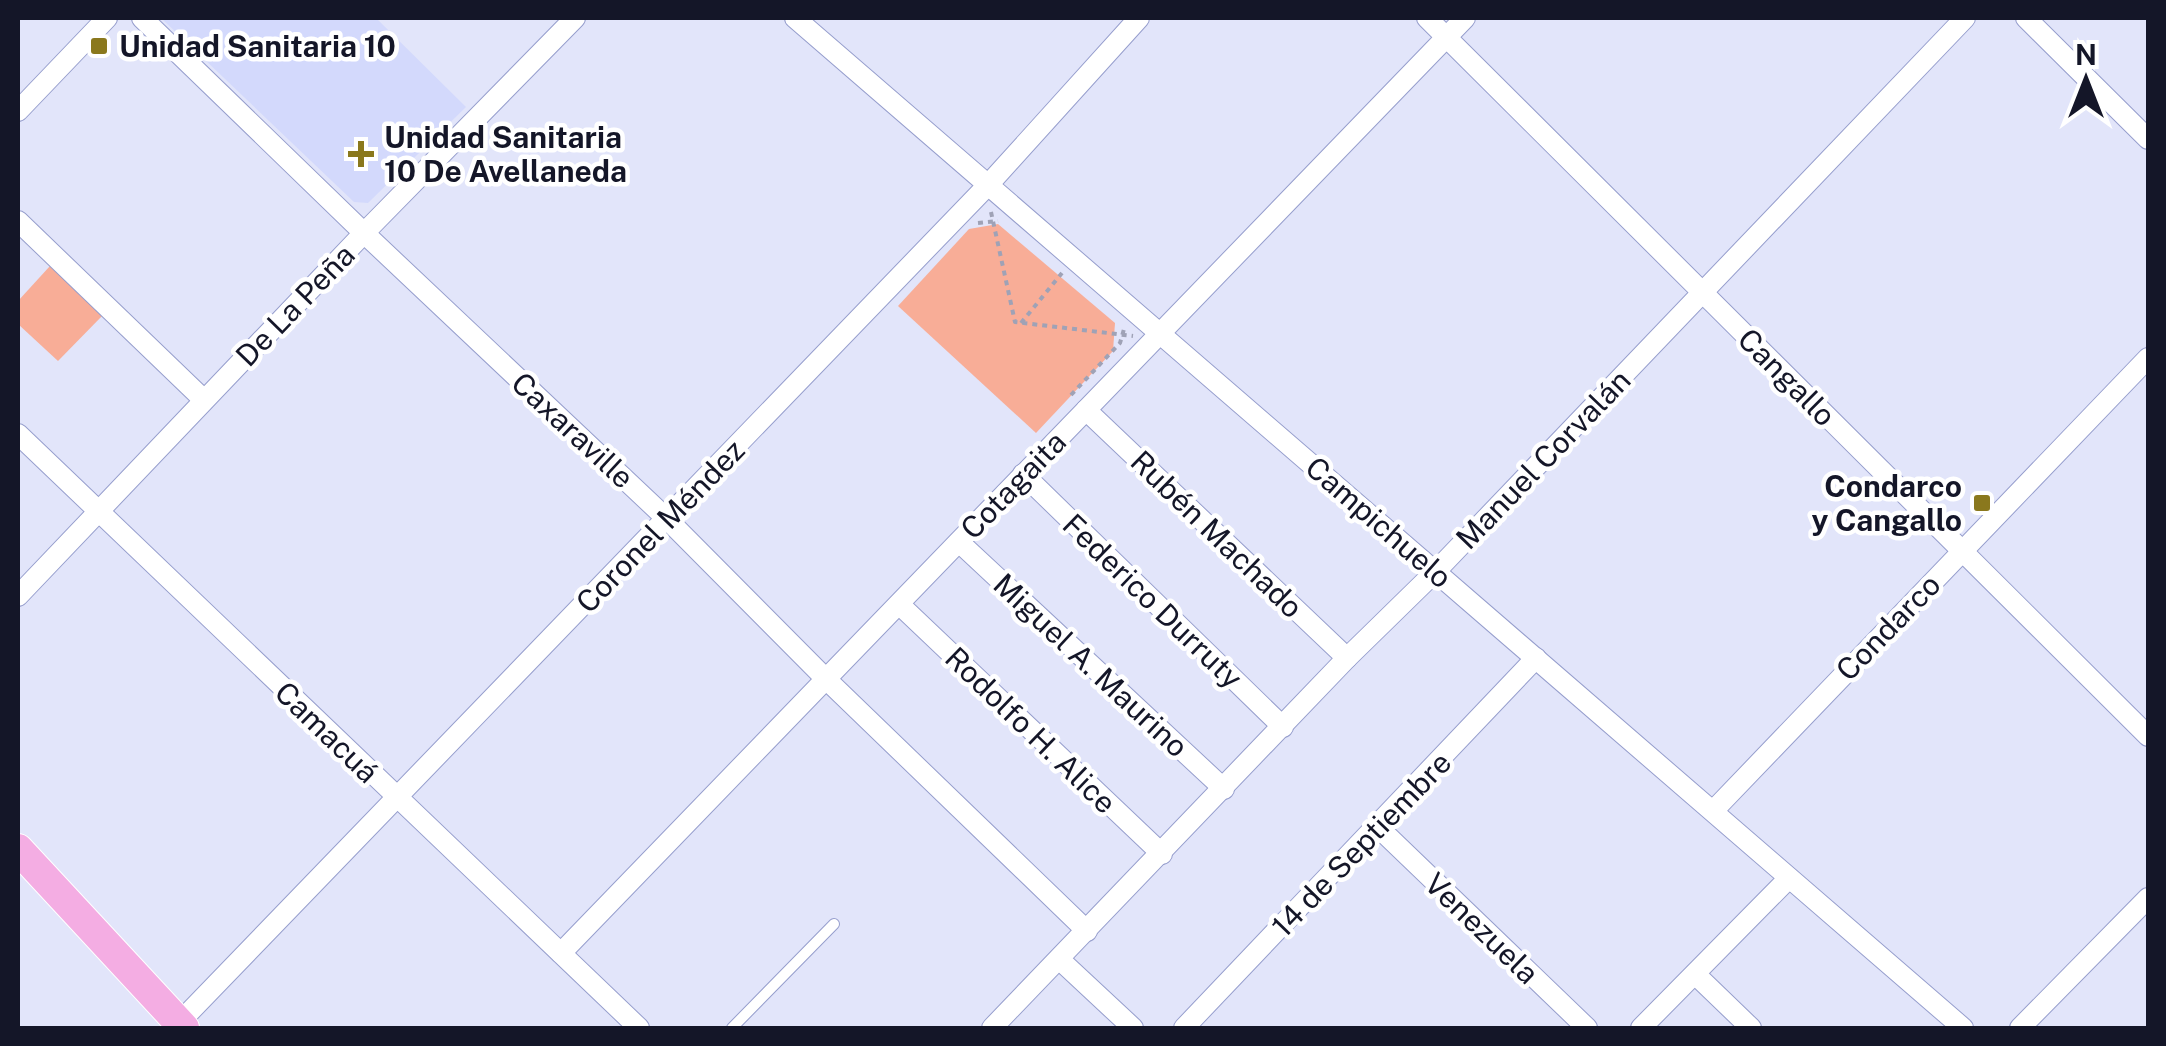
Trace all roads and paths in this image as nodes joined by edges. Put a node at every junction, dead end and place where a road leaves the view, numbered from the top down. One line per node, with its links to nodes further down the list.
1 (108, 18): 11 (street)
2 (142, 18): 18 (street, Caxaraville)
3 (575, 18): 18 (street, De La Peña)
4 (794, 18): 13 (street, Campichuelo)
5 (1139, 18): 13 (street, Coronel Méndez)
6 (1427, 18): 10 (street, Cangallo)
7 (1465, 18): 10 (street, Cotagaita)
8 (1966, 18): 20 (street, Manuel Corvalán)
9 (2026, 18): 12 (street)
10 (1447, 37): 20 (street, Cangallo); 23 (street, Cotagaita)
11 (18, 111)
12 (2148, 139)
13 (994, 190): 16 (path); 23 (street, Campichuelo); 33 (street, Coronel Méndez)
14 (1003, 220): 16 (path)
15 (18, 221): 27 (street)
16 (993, 221): 17 (path); 22 (path)
17 (974, 223)
18 (364, 232): 27 (street, De La Peña); 33 (street, Caxaraville)
19 (1062, 273): 22 (path)
20 (1702, 292): 35 (street, Cangallo); 36 (street, Manuel Corvalán)
21 (1112, 318): 24 (path)
22 (1021, 323): 24 (path)
23 (1159, 332): 29 (street, Cotagaita); 36 (street, Campichuelo)
24 (1123, 335): 25 (path); 28 (path)
25 (1133, 336)
26 (2148, 358): 35 (street, Condarco)
27 (204, 400): 32 (street, De La Peña)
28 (1066, 400)
29 (1086, 410): 31 (street, Cotagaita); 39 (street, Rubén Machado)
30 (18, 434): 32 (street, Camacuá)
31 (1023, 474): 34 (street, Cotagaita); 42 (street, Federico Durruty)
32 (97, 512): 37 (street, De La Peña); 45 (street, Camacuá)
33 (667, 519): 41 (street, Caxaraville); 45 (street, Coronel Méndez)
34 (959, 542): 38 (street, Cotagaita); 44 (street, Miguel A. Maurino)
35 (1962, 550): 43 (street, Cangallo); 46 (street, Condarco)
36 (1436, 571): 39 (street, Manuel Corvalán); 40 (street, Campichuelo)
37 (18, 596)
38 (900, 605): 41 (street, Cotagaita); 49 (street, Rodolfo H. Alice)
39 (1348, 658): 42 (street, Manuel Corvalán)
40 (1536, 658): 46 (street, Campichuelo); 47 (street, 14 de Septiembre)
41 (826, 679): 53 (street, Caxaraville); 54 (street, Cotagaita)
42 (1283, 728): 44 (street, Manuel Corvalán)
43 (2148, 736)
44 (1224, 789): 49 (street, Manuel Corvalán)
45 (396, 798): 54 (street, Camacuá); 57 (street, Coronel Méndez)
46 (1713, 811): 50 (street, Campichuelo)
47 (1378, 827): 62 (street, 14 de Septiembre); 63 (street, Venezuela)
48 (18, 849): 57 (main road)
49 (1162, 854): 53 (street, Manuel Corvalán)
50 (1788, 878): 56 (street); 66 (street, Campichuelo)
51 (2148, 898): 67 (street)
52 (834, 924): 59 (lane)
53 (1086, 931): 55 (street, Manuel Corvalán)
54 (561, 954): 58 (street, Camacuá)
55 (1059, 959): 60 (street, Manuel Corvalán); 61 (street)
56 (1695, 974): 64 (street); 65 (street)
57 (179, 1027)
58 (638, 1028)
59 (732, 1028)
60 (992, 1028)
61 (1133, 1028)
62 (1184, 1028)
63 (1587, 1028)
64 (1642, 1028)
65 (1751, 1028)
66 (1963, 1028)
67 (2020, 1028)

